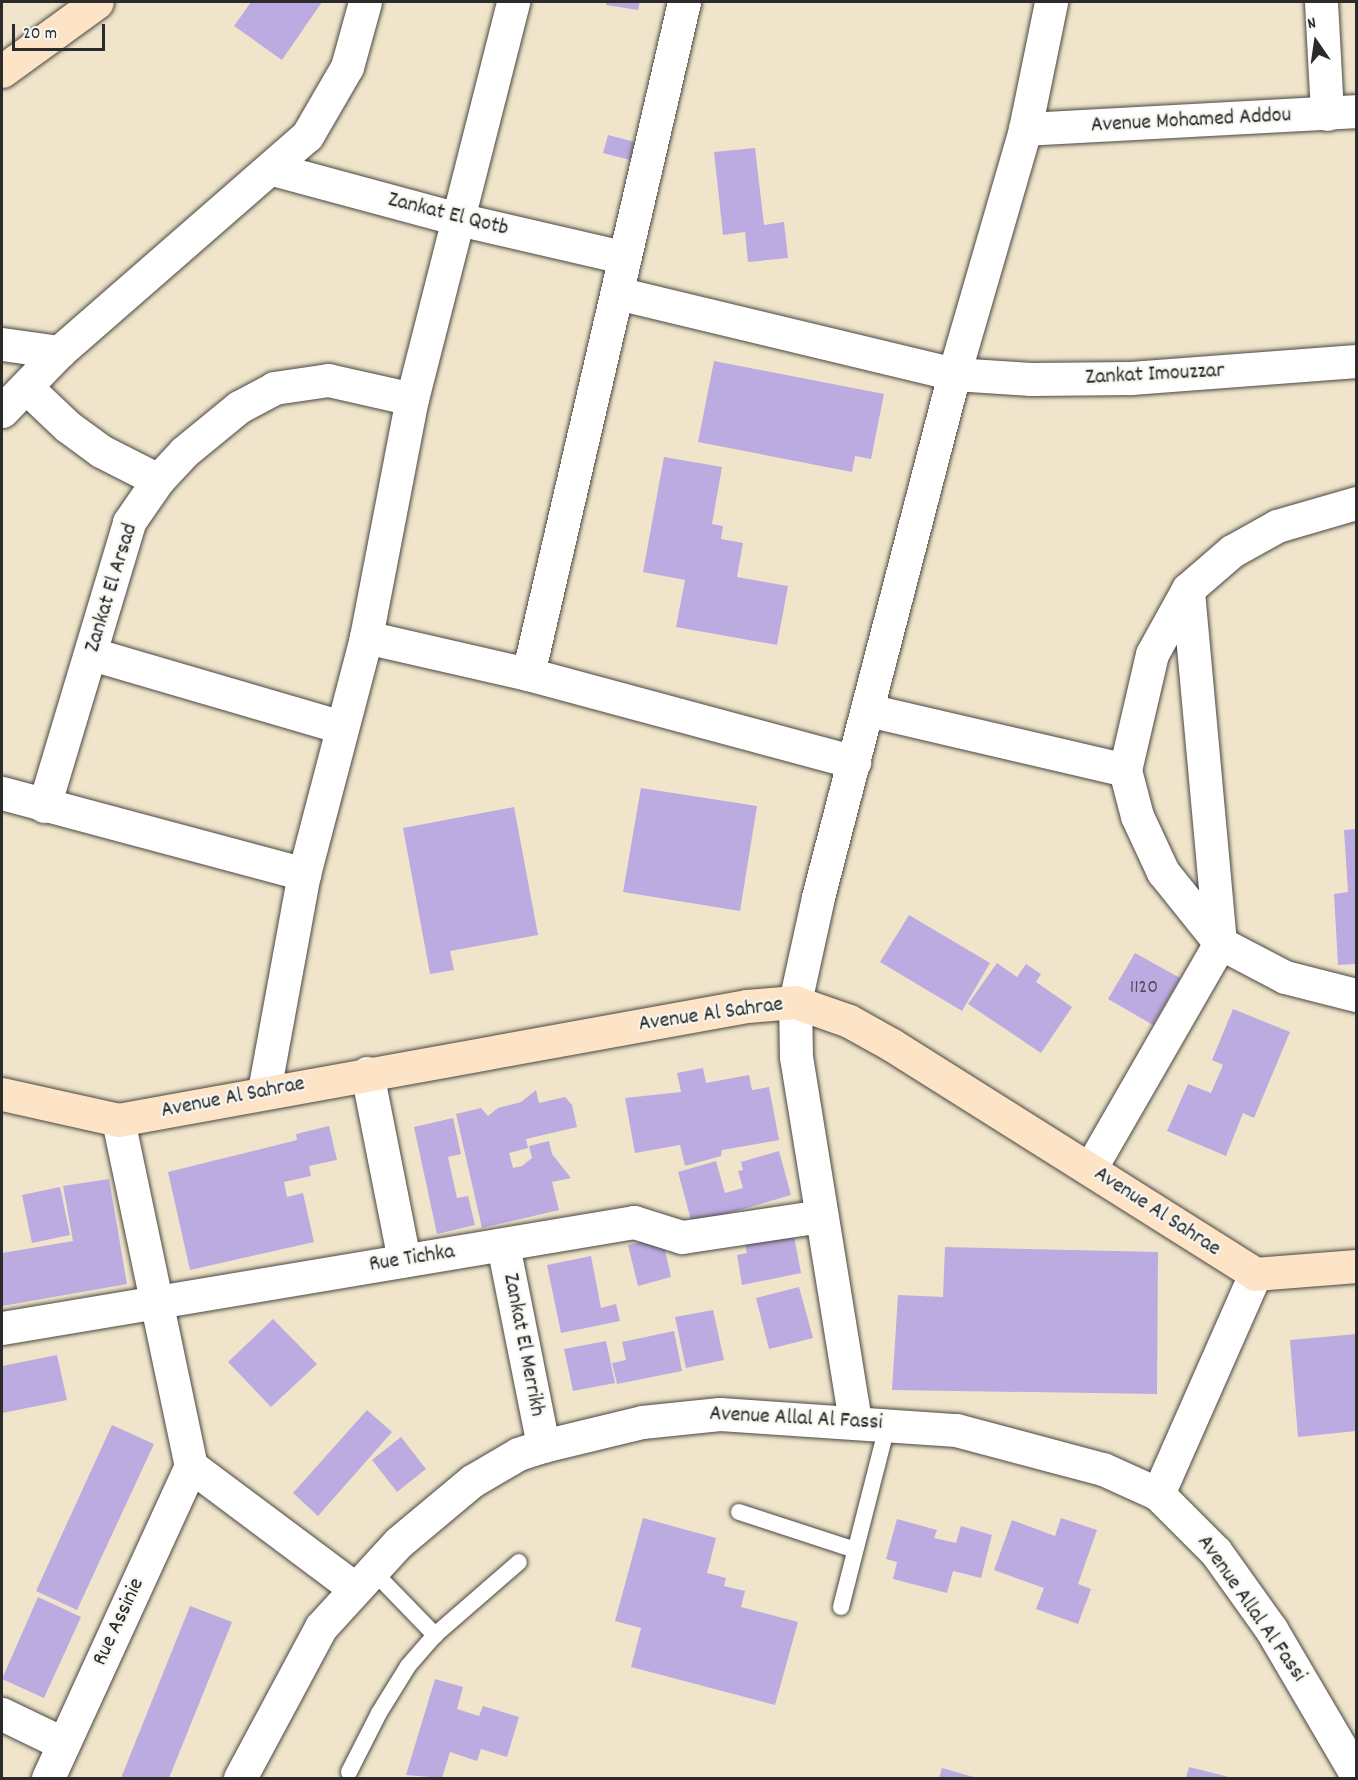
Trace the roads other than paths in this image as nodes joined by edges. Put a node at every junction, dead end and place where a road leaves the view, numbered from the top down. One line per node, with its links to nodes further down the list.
1 (97, 2): 7 (street)
2 (365, 2): 10 (street)
3 (513, 2): 11 (street)
4 (684, 2): 12 (street)
5 (1051, 2): 9 (street)
6 (1321, 2): 8 (street)
7 (2, 71)
8 (1342, 113): 9 (street, Avenue Mohamed Addou)
9 (1025, 129): 17 (street)
10 (273, 169): 11 (street, Zankat El Qotb); 15 (street)
11 (458, 219): 12 (street, Zankat El Qotb); 19 (street)
12 (623, 257): 13 (street)
13 (617, 293): 17 (street, Zankat Imouzzar); 26 (street)
14 (2, 344): 15 (street)
15 (59, 352): 18 (street)
16 (1356, 361): 17 (street, Zankat Imouzzar)
17 (954, 374): 27 (street)
18 (26, 387): 20 (street); 21 (street)
19 (412, 399): 21 (street, Zankat El Arsad); 24 (street)
20 (2, 411)
21 (158, 480): 25 (street, Zankat El Arsad)
22 (1356, 503): 23 (street)
23 (1188, 589): 30 (street); 34 (street)
24 (366, 637): 26 (street); 28 (street)
25 (92, 654): 28 (street); 32 (street, Zankat El Arsad)
26 (528, 674): 29 (street)
27 (868, 710): 29 (street); 30 (street)
28 (341, 727): 33 (street)
29 (854, 762): 36 (street)
30 (1125, 770): 34 (street)
31 (2, 793): 32 (street)
32 (44, 806): 33 (street)
33 (304, 874): 38 (street)
34 (1220, 943): 35 (street); 41 (street)
35 (1356, 995)
36 (795, 1002): 37 (street, Avenue Al Sahrae); 41 (street, Avenue Al Sahrae); 42 (street)
37 (367, 1073): 38 (street, Avenue Al Sahrae); 44 (street)
38 (264, 1090): 40 (street, Avenue Al Sahrae)
39 (2, 1094): 40 (street, Avenue Al Sahrae)
40 (118, 1120): 47 (street)
41 (1090, 1168): 46 (street, Avenue Al Sahrae)
42 (821, 1216): 43 (street, Rue Tichka); 49 (street)
43 (502, 1245): 44 (street, Rue Tichka); 51 (street, Zankat El Merrikh)
44 (404, 1260): 47 (street, Rue Tichka)
45 (1356, 1266): 46 (street)
46 (1255, 1274): 53 (street)
47 (154, 1302): 48 (street, Rue Tichka); 52 (street)
48 (2, 1328)
49 (855, 1421): 50 (street, Avenue Allal Al Fassi); 51 (street, Avenue Allal Al Fassi)
50 (888, 1424): 53 (street, Avenue Allal Al Fassi); 55 (lane)
51 (543, 1446): 57 (street, Avenue Allal Al Fassi)
52 (191, 1466): 57 (street); 61 (street, Rue Assinie)
53 (1158, 1494): 63 (street, Avenue Allal Al Fassi)
54 (739, 1512): 55 (lane)
55 (855, 1550): 58 (lane)
56 (519, 1562): 59 (lane)
57 (363, 1579): 59 (lane); 65 (street, Avenue Allal Al Fassi)
58 (841, 1607)
59 (435, 1635): 62 (lane)
60 (2, 1714): 61 (street)
61 (63, 1743): 64 (street, Rue Assinie)
62 (349, 1772)
63 (1356, 1774)
64 (48, 1779)
65 (240, 1779)

